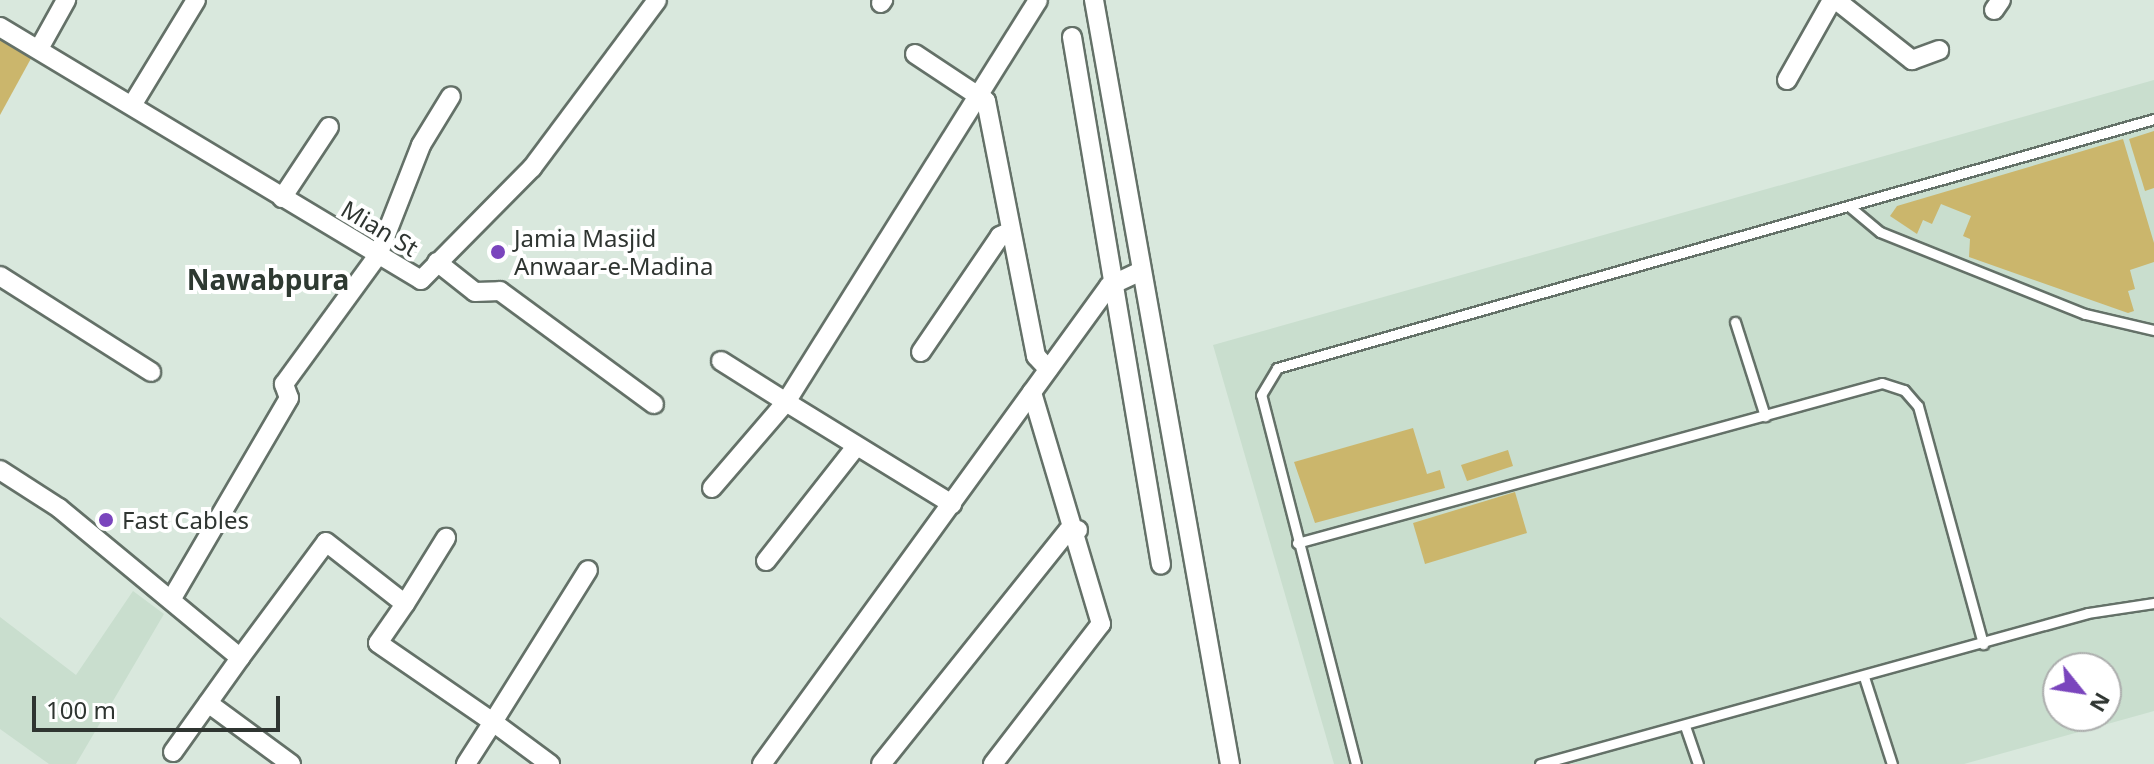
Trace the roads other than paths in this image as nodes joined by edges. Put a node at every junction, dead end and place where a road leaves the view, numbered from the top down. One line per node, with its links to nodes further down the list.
1 (66, 0): 9 (street)
2 (196, 0): 15 (street)
3 (657, 0): 22 (street, Mian St)
4 (1038, 0): 13 (street)
5 (1094, 0): 23 (street)
6 (1834, 0): 10 (street); 12 (street)
7 (0, 27): 9 (street, Mian St)
8 (1072, 37): 25 (street)
9 (40, 47): 15 (street, Mian St)
10 (1939, 50)
11 (915, 54): 13 (street)
12 (1787, 80)
13 (975, 94): 20 (street); 33 (street)
14 (451, 96): 21 (street)
15 (134, 102): 18 (street, Mian St)
16 (2154, 119): 19 (lane)
17 (329, 127): 18 (street)
18 (282, 198): 21 (street, Mian St)
19 (1850, 207): 27 (lane); 42 (lane)
20 (1011, 231): 28 (street); 30 (street)
21 (378, 255): 22 (street, Mian St); 46 (street)
22 (437, 262): 34 (street)
23 (1139, 272): 25 (street); 62 (street)
24 (0, 276): 31 (street)
25 (1109, 286): 30 (street); 44 (street)
26 (1735, 322): 35 (lane)
27 (2154, 330)
28 (921, 352)
29 (721, 361): 33 (street)
30 (1048, 369): 32 (street)
31 (151, 372)
32 (1032, 392): 39 (street); 40 (street)
33 (786, 402): 36 (street); 38 (street)
34 (654, 404)
35 (1765, 416): 42 (lane); 49 (lane)
36 (855, 448): 39 (street); 43 (street)
37 (0, 470): 46 (street)
38 (712, 488)
39 (952, 504): 59 (street)
40 (1078, 530): 60 (street); 61 (street)
41 (446, 538): 48 (street)
42 (1297, 543): 63 (lane)
43 (766, 561)
44 (1161, 565)
45 (588, 570): 53 (street)
46 (171, 600): 50 (street)
47 (2154, 603): 49 (lane)
48 (405, 604): 50 (street); 53 (street)
49 (1983, 644): 51 (lane)
50 (240, 658): 52 (street)
51 (1864, 677): 54 (lane); 66 (lane)
52 (208, 703): 55 (street); 56 (street)
53 (493, 722): 57 (street); 58 (street)
54 (1685, 726): 64 (lane); 65 (lane)
55 (173, 752)
56 (291, 764)
57 (466, 764)
58 (550, 764)
59 (762, 764)
60 (881, 764)
61 (993, 764)
62 (1230, 764)
63 (1356, 764)
64 (1540, 764)
65 (1698, 764)
66 (1892, 764)

